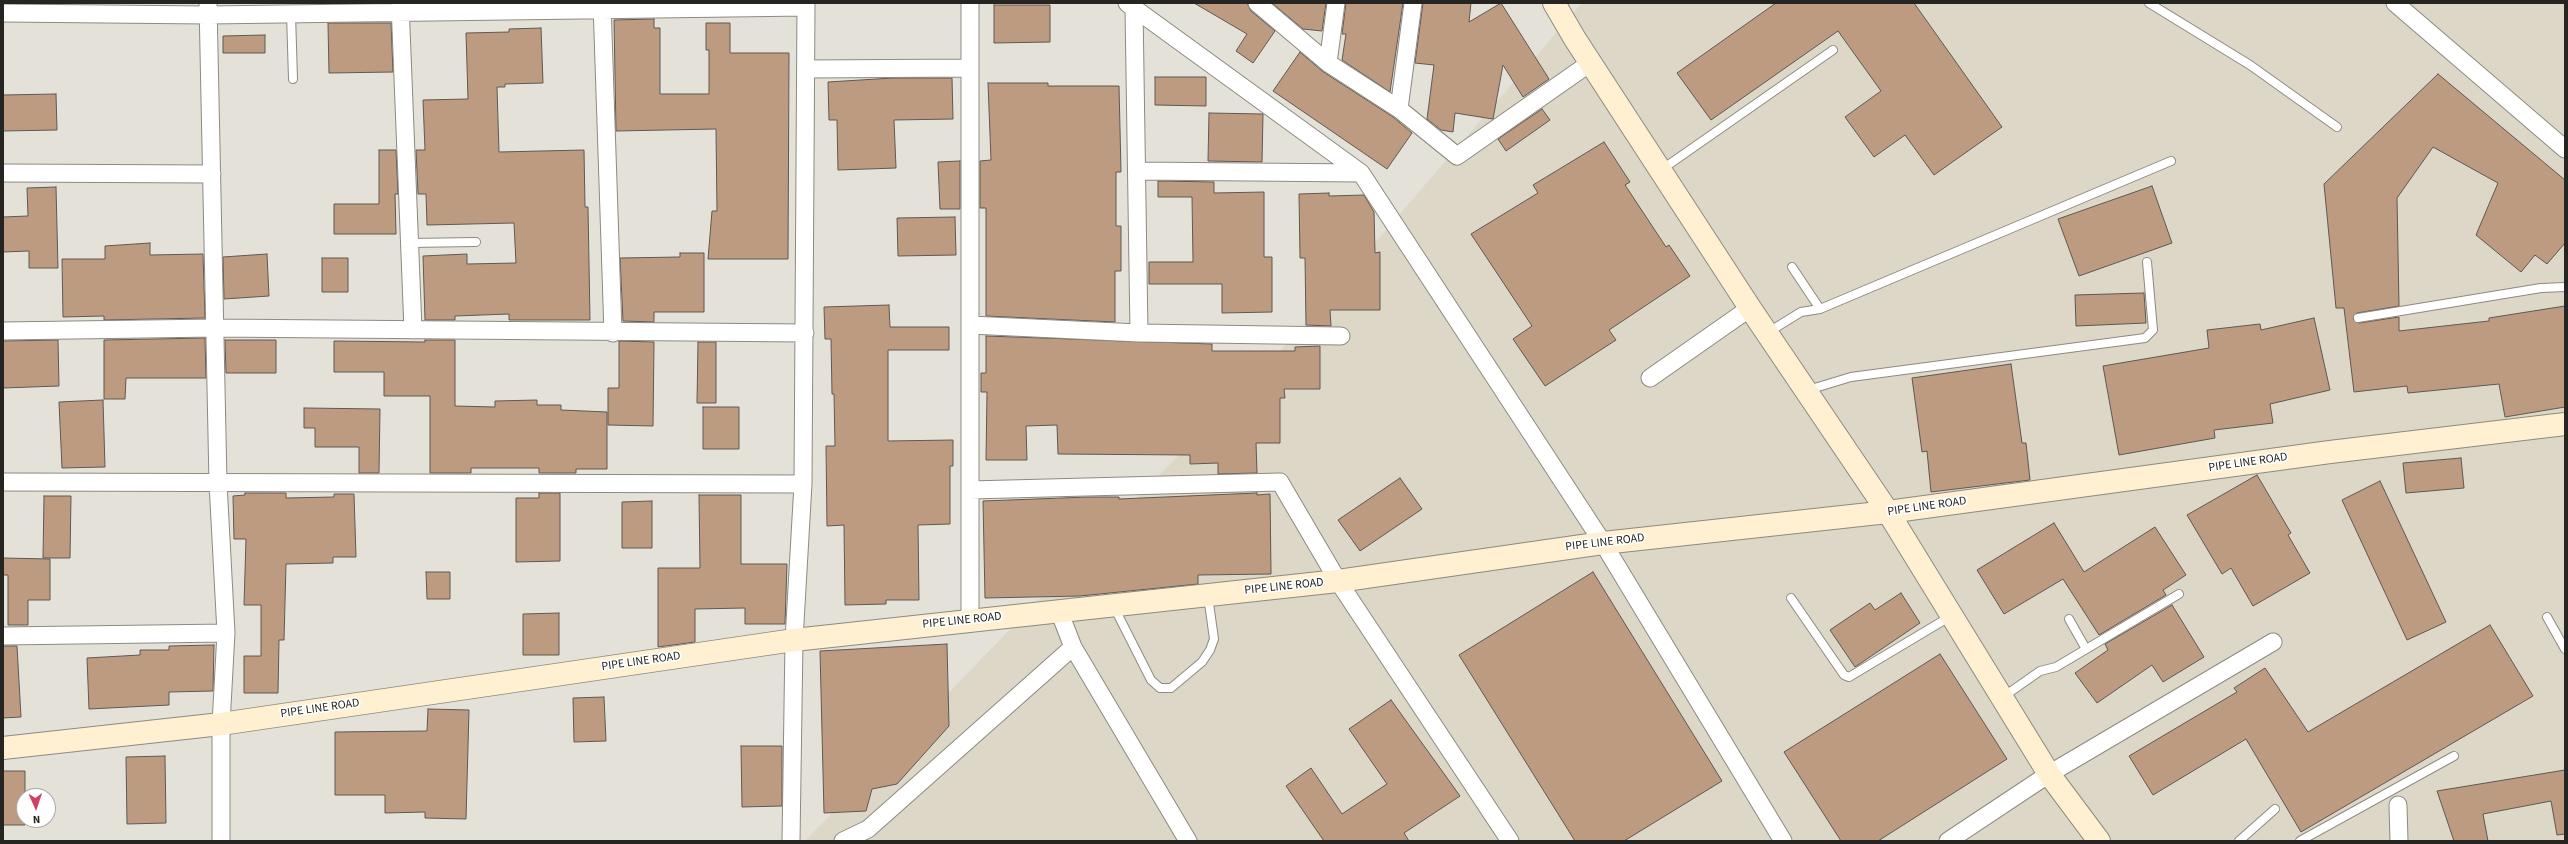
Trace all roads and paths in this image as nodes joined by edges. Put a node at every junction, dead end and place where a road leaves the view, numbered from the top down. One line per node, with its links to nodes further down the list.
1 (970, 3): 18 (street)
2 (1336, 3): 16 (street)
3 (1413, 3): 21 (street)
4 (1554, 3): 17 (street)
5 (2149, 3): 22 (lane)
6 (2395, 3): 23 (street)
7 (806, 5): 9 (street); 19 (street)
8 (1262, 5): 16 (street)
9 (602, 6): 11 (street); 42 (street)
10 (1130, 6): 25 (street); 28 (street)
11 (400, 8): 14 (street); 31 (street)
12 (208, 9): 13 (street); 14 (street); 29 (street)
13 (3, 13)
14 (291, 14): 20 (lane)
15 (1833, 50): 26 (lane)
16 (1328, 63): 21 (street)
17 (1590, 63): 21 (street); 26 (street)
18 (970, 68): 19 (street); 38 (street)
19 (806, 69): 44 (street)
20 (294, 79)
21 (1399, 109)
22 (2337, 127)
23 (2565, 149)
24 (2171, 161): 36 (lane)
25 (1137, 171): 28 (street); 43 (street)
26 (1660, 171): 35 (street)
27 (3, 173): 29 (street)
28 (1361, 173): 55 (street)
29 (212, 174): 39 (street)
30 (476, 242): 31 (lane)
31 (409, 243): 40 (street)
32 (2147, 262): 48 (lane)
33 (1792, 267): 36 (lane)
34 (2565, 287): 37 (lane)
35 (1750, 308): 45 (street); 47 (street)
36 (1820, 309): 45 (lane)
37 (2358, 318)
38 (970, 325): 43 (street); 53 (street)
39 (216, 328): 40 (street); 41 (street); 51 (street)
40 (413, 330): 42 (street)
41 (3, 331)
42 (613, 333): 44 (street)
43 (1139, 333): 46 (street)
44 (805, 334): 52 (street)
45 (1766, 334): 48 (street)
46 (1341, 336)
47 (1650, 378)
48 (1805, 390): 54 (street)
49 (2565, 424): 54 (street, PIPE LINE ROAD)
50 (3, 482): 51 (street)
51 (218, 483): 52 (street); 66 (street)
52 (803, 484): 68 (street)
53 (970, 490): 56 (street); 65 (street)
54 (1888, 512): 55 (street, PIPE LINE ROAD); 62 (street)
55 (1603, 543): 56 (street, PIPE LINE ROAD); 85 (street)
56 (1338, 581): 58 (street, PIPE LINE ROAD); 84 (street)
57 (2179, 594): 71 (lane)
58 (1208, 595): 60 (street, PIPE LINE ROAD); 60 (lane)
59 (1791, 598): 62 (lane)
60 (1113, 605): 61 (street, PIPE LINE ROAD)
61 (1059, 610): 65 (street, PIPE LINE ROAD); 70 (street)
62 (1952, 616): 73 (street)
63 (2547, 617): 72 (lane)
64 (2069, 619): 71 (lane)
65 (970, 620): 68 (street, PIPE LINE ROAD)
66 (226, 633): 67 (street); 74 (street)
67 (3, 636)
68 (794, 640): 74 (street, PIPE LINE ROAD); 81 (street)
69 (2273, 642): 77 (street)
70 (1072, 647): 82 (street); 83 (street)
71 (2086, 648): 73 (lane)
72 (2565, 649)
73 (2002, 698): 77 (street)
74 (221, 724): 75 (street, PIPE LINE ROAD); 80 (street)
75 (3, 748)
76 (2454, 756): 89 (lane)
77 (2049, 774): 86 (street); 87 (street)
78 (2398, 805): 90 (street)
79 (2275, 809): 88 (lane)
80 (221, 841)
81 (792, 841)
82 (843, 841)
83 (1188, 841)
84 (1510, 841)
85 (1783, 841)
86 (1948, 841)
87 (2099, 841)
88 (2239, 841)
89 (2300, 841)
90 (2399, 841)

